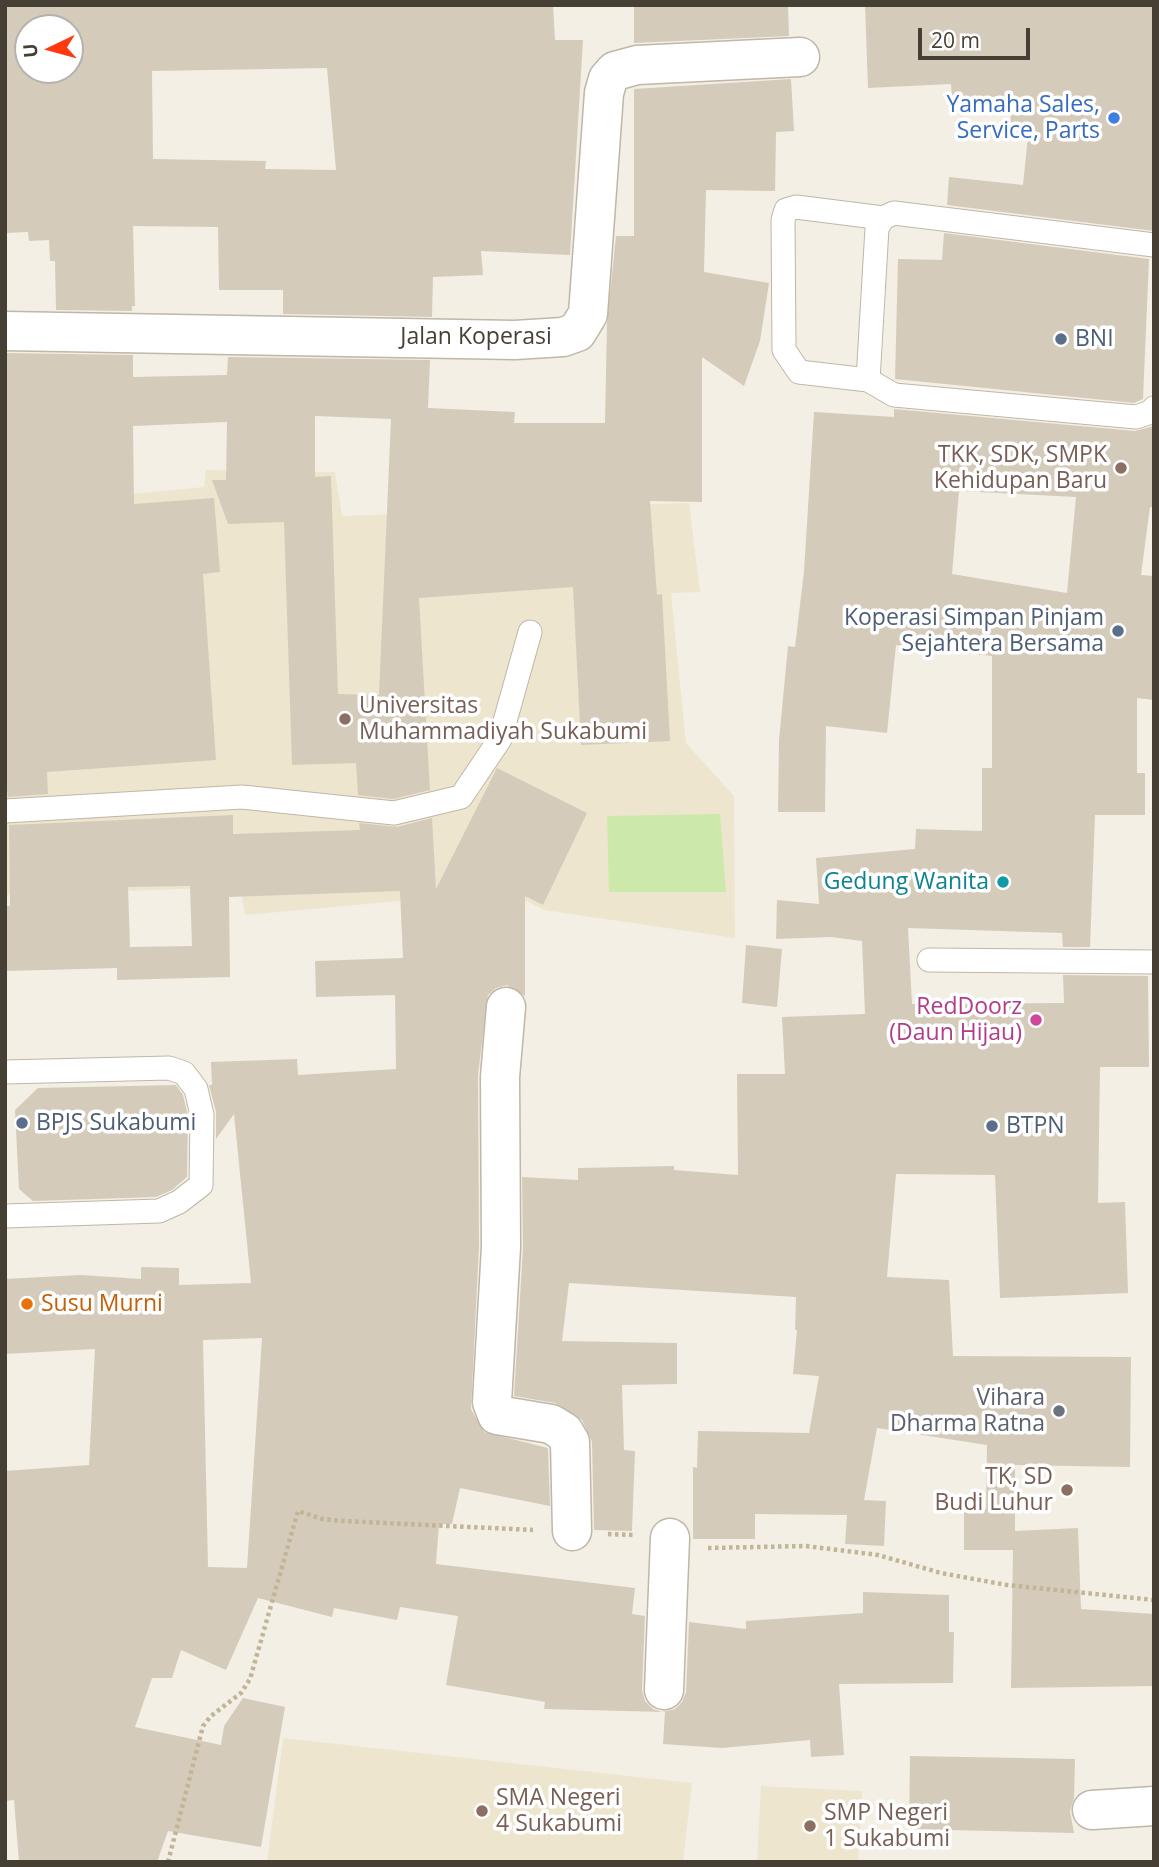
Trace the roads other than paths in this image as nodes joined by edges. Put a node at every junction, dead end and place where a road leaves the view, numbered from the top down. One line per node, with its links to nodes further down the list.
1 (800, 57): 4 (street, Jalan Koperasi)
2 (883, 218): 3 (lane); 5 (lane); 5 (lane)
3 (1154, 245)
4 (5, 331)
5 (868, 380): 6 (lane)
6 (1154, 408)
7 (530, 632): 8 (lane)
8 (5, 811)
9 (929, 960): 10 (lane)
10 (1154, 962)
11 (506, 1007): 14 (street)
12 (5, 1072): 13 (lane)
13 (5, 1216)
14 (572, 1531)
15 (670, 1538): 16 (street)
16 (664, 1690)
17 (1154, 1806): 18 (street)
18 (1092, 1810)

